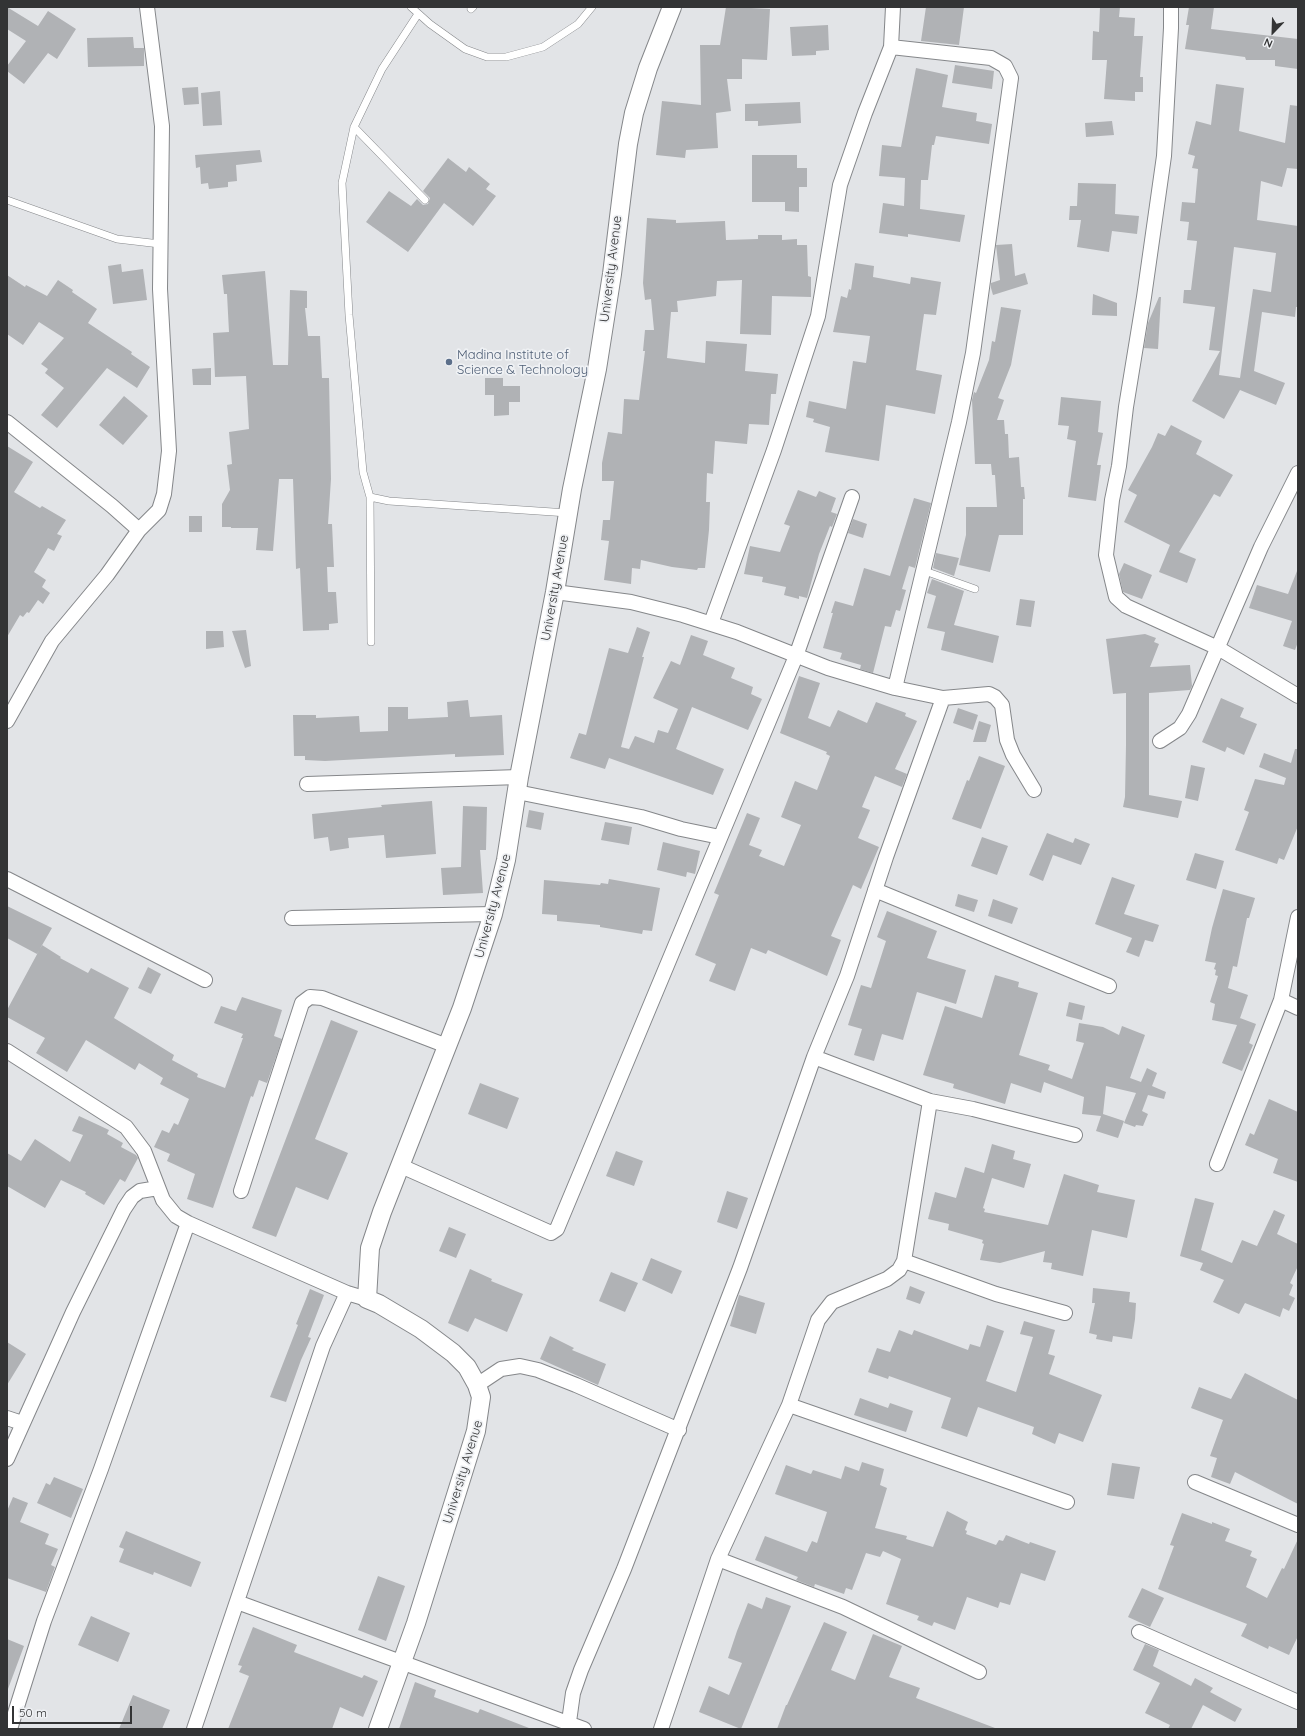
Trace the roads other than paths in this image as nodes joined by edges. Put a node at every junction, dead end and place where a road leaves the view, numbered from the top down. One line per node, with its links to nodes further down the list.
1 (147, 7): 12 (street)
2 (411, 7): 7 (lane)
3 (592, 7): 7 (lane)
4 (672, 7): 17 (street, University Avenue)
5 (893, 7): 8 (street)
6 (1171, 7): 24 (street)
7 (418, 14): 9 (lane)
8 (891, 46): 19 (street); 22 (street)
9 (354, 127): 11 (lane); 15 (lane)
10 (7, 200): 12 (lane)
11 (425, 200)
12 (160, 244): 18 (street)
13 (7, 422): 18 (street)
14 (1298, 473): 24 (street)
15 (370, 497): 17 (lane); 23 (lane)
16 (852, 497): 25 (street)
17 (568, 513): 21 (street, University Avenue)
18 (139, 530): 29 (street)
19 (922, 570): 20 (lane); 26 (street)
20 (975, 589)
21 (555, 592): 22 (street); 33 (street, University Avenue)
22 (711, 623): 25 (street)
23 (371, 642)
24 (1218, 648): 27 (street); 31 (street)
25 (796, 656): 26 (street); 35 (street)
26 (896, 688): 28 (street)
27 (1298, 696)
28 (943, 698): 34 (street); 37 (street)
29 (11, 703): 30 (street)
30 (7, 721)
31 (1160, 741)
32 (307, 784): 33 (street)
33 (518, 785): 35 (street); 38 (street, University Avenue)
34 (1034, 790)
35 (720, 837): 51 (street)
36 (7, 879): 41 (street)
37 (875, 890): 42 (street); 47 (street)
38 (493, 914): 40 (street); 45 (street, University Avenue)
39 (1298, 917): 43 (street)
40 (292, 918)
41 (205, 980)
42 (1109, 986)
43 (1281, 1000): 44 (street); 50 (street)
44 (1298, 1008)
45 (447, 1046): 51 (street, University Avenue); 53 (street)
46 (7, 1051): 52 (street)
47 (814, 1057): 48 (street); 63 (street)
48 (930, 1101): 49 (street); 55 (street)
49 (1075, 1135)
50 (1218, 1164)
51 (401, 1166): 57 (street, University Avenue)
52 (158, 1188): 54 (street); 62 (street)
53 (241, 1191)
54 (188, 1223): 56 (street); 75 (street)
55 (904, 1261): 58 (street); 60 (street)
56 (347, 1293): 57 (street); 69 (street)
57 (367, 1299): 59 (street, University Avenue)
58 (1065, 1313)
59 (477, 1384): 63 (street); 71 (street, University Avenue)
60 (789, 1405): 66 (street); 68 (street)
61 (7, 1418): 62 (street)
62 (22, 1423): 64 (street)
63 (678, 1430): 74 (street)
64 (7, 1459)
65 (1195, 1482): 67 (street)
66 (1067, 1502)
67 (1298, 1525)
68 (718, 1559): 72 (street); 79 (street)
69 (237, 1602): 71 (street); 76 (street)
70 (1139, 1632): 73 (street)
71 (402, 1662): 74 (street); 77 (street, University Avenue)
72 (979, 1672)
73 (1298, 1702)
74 (568, 1726): 78 (street)
75 (10, 1729)
76 (194, 1729)
77 (378, 1729)
78 (584, 1729)
79 (661, 1729)

